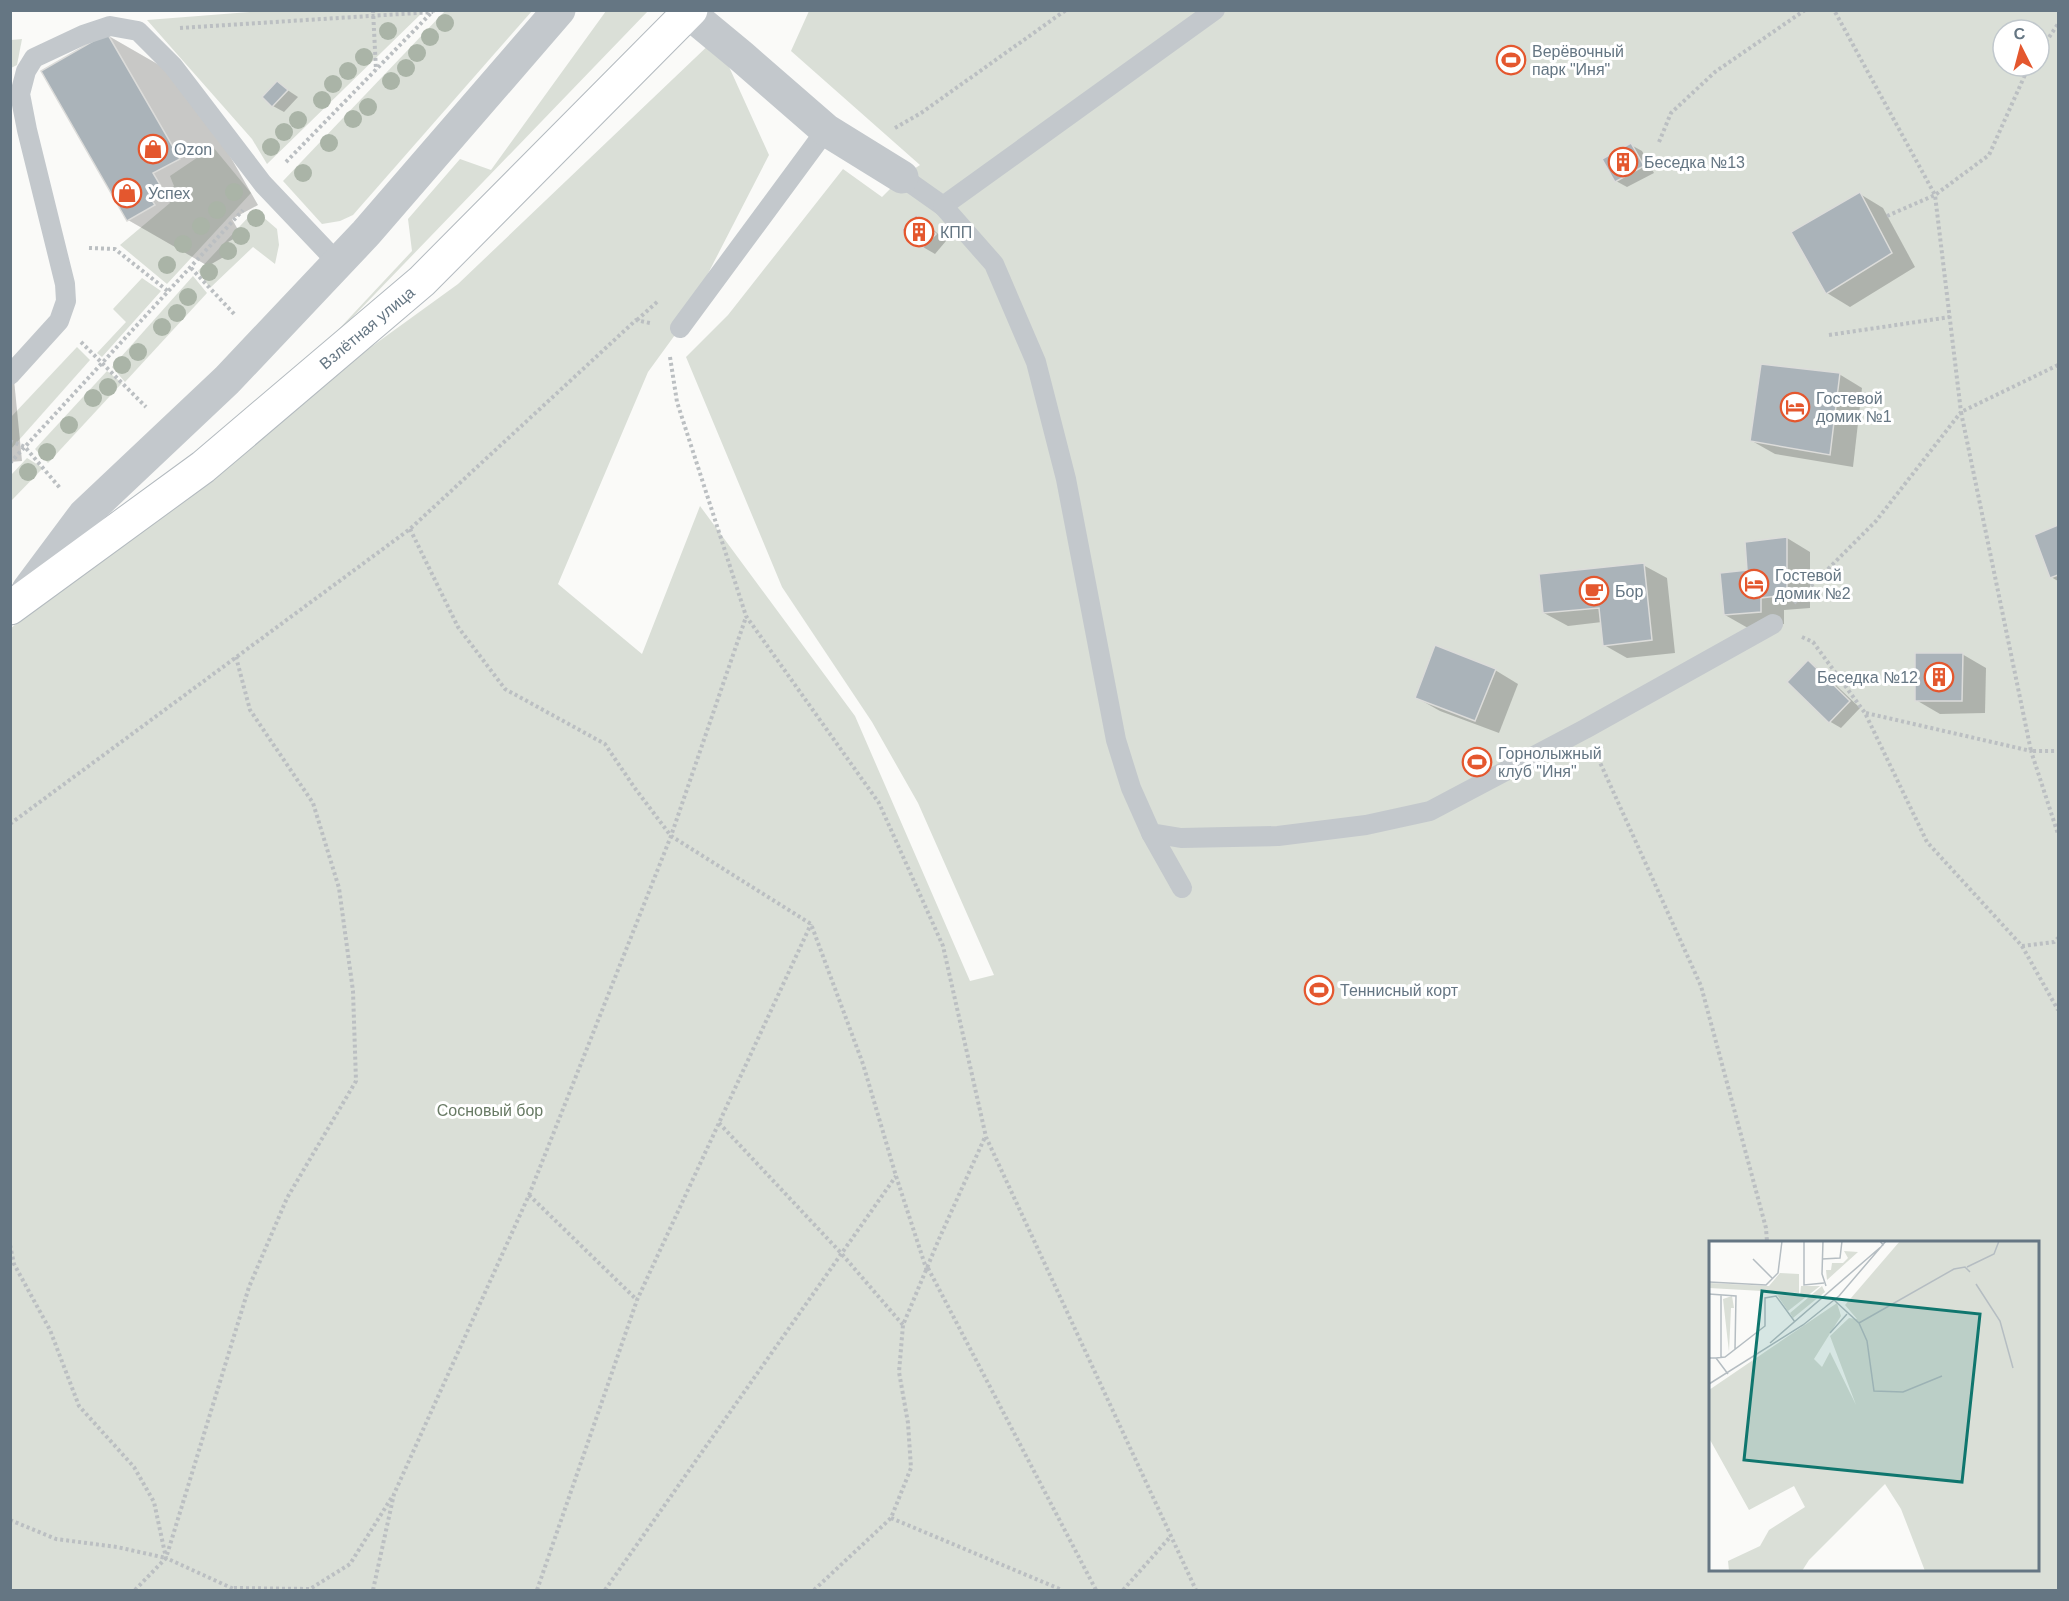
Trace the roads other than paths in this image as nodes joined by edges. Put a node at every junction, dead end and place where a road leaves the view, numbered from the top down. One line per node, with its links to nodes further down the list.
1 (559, 10): 7 (street)
2 (1215, 10): 6 (lane)
3 (690, 12): 4 (street); 10 (main road, Взлётная улица)
4 (826, 130): 5 (street); 8 (lane)
5 (902, 177): 6 (lane)
6 (943, 206): 12 (lane)
7 (337, 262): 9 (lane); 10 (street)
8 (680, 328)
9 (10, 375)
10 (16, 603)
11 (1773, 624): 12 (lane)
12 (1151, 833): 13 (lane)
13 (1182, 888)

